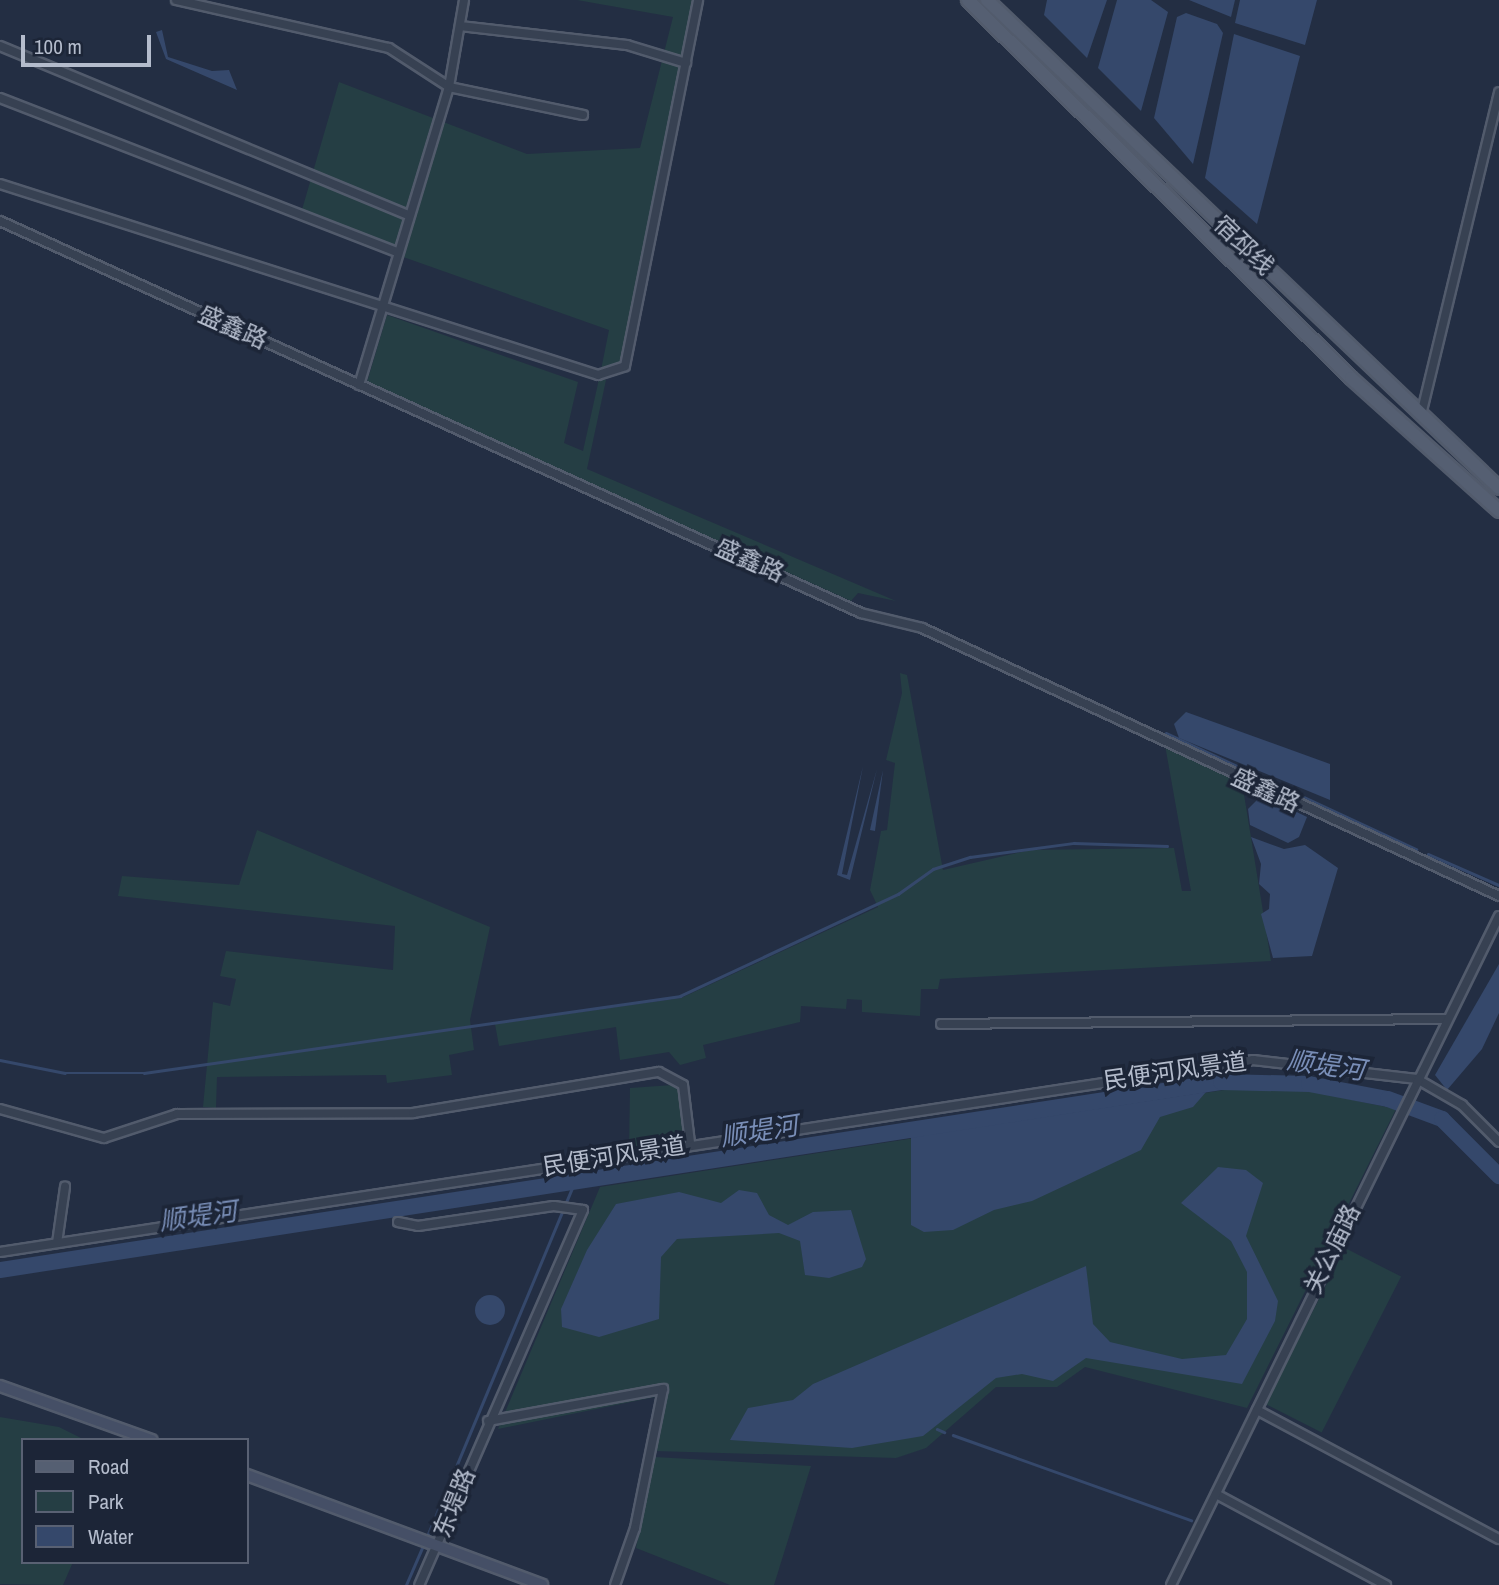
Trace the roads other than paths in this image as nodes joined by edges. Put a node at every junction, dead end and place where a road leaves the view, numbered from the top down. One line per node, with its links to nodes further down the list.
1 (176, 0): 9 (street)
2 (464, 0): 6 (street)
3 (698, 0): 8 (street)
4 (968, 0): 21 (main road, 宿邳线)
5 (987, 0): 19 (main road, 宿邳线)
6 (460, 26): 8 (street); 9 (street)
7 (0, 46): 14 (street)
8 (686, 63): 17 (street)
9 (449, 87): 12 (street); 14 (street)
10 (1499, 92): 19 (street)
11 (0, 97): 16 (street)
12 (583, 115)
13 (0, 184): 17 (street)
14 (410, 215): 16 (street)
15 (0, 221): 18 (street, 盛鑫路)
16 (398, 252): 17 (street)
17 (382, 306): 18 (street)
18 (359, 385): 22 (street, 盛鑫路)
19 (1421, 415): 20 (main road, 宿邳线)
20 (1499, 488)
21 (1499, 511)
22 (1499, 896)
23 (1499, 916): 24 (street, 关公庙路)
24 (1447, 1018): 25 (street); 26 (street, 关公庙路)
25 (941, 1024)
26 (1415, 1083): 28 (street, 民便河风景道); 29 (street, 民便河风景道); 35 (street, 关公庙路)
27 (0, 1109): 29 (street)
28 (1499, 1142)
29 (690, 1143): 32 (street, 民便河风景道)
30 (65, 1188): 32 (street)
31 (398, 1222): 36 (street, 东堤路)
32 (57, 1243): 33 (street, 民便河风景道)
33 (0, 1252)
34 (0, 1385): 37 (street)
35 (1257, 1409): 39 (street, 关公庙路); 40 (street)
36 (488, 1421): 41 (street, 东堤路); 44 (street)
37 (146, 1438)
38 (248, 1475): 41 (street)
39 (1216, 1494): 45 (street, 关公庙路); 46 (street)
40 (1499, 1539)
41 (436, 1546): 42 (street, 东堤路); 43 (street)
42 (419, 1585)
43 (542, 1585)
44 (615, 1585)
45 (1171, 1585)
46 (1386, 1585)

